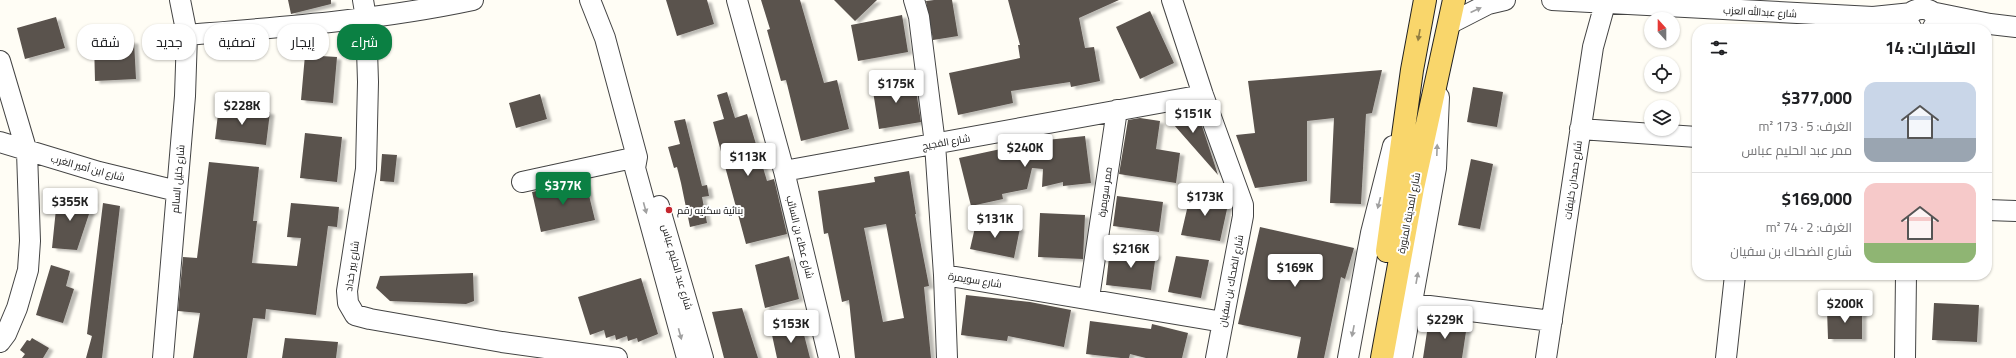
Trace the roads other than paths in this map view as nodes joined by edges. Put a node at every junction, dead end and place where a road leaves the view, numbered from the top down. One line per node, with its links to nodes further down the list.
1 (180, 0): 16 (street, شارع خليل السالم)
2 (473, 0): 14 (street)
3 (590, 0): 22 (street, شارع عبد الحليم عباس)
4 (605, 0): 22 (street, شارع عبد الحليم عباس)
5 (737, 0): 35 (street, شارع عطاء بن السائب)
6 (914, 0): 32 (street, شارع سويمرة)
7 (1172, 0): 27 (street, شارع الضحاك بن سفيان)
8 (1425, 0): 26 (main road, شارع المدينة المنورة, one-way to 26)
9 (1454, 0): 17 (main road, شارع المدينة المنورة)
10 (1505, 0): 17 (street, one-way to 10)
11 (1552, 0): 12 (street, شارع عبدالله العزب)
12 (1605, 2): 13 (street, شارع عبدالله العزب); 29 (street, شارع حمدان خليفات)
13 (1760, 6): 15 (street, شارع عبدالله العزب)
14 (364, 9): 21 (street); 49 (street, شارع بير خداد)
15 (1922, 16): 18 (street, شارع عبدالله العزب)
16 (185, 24)
17 (1450, 24): 25 (main road, شارع المدينة المنورة)
18 (1990, 24)
19 (1992, 24): 20 (street, شارع عبدالله العزب)
20 (2016, 27)
21 (196, 34)
22 (605, 38): 34 (street, شارع عبد الحليم عباس)
23 (186, 60): 37 (street, شارع خليل السالم)
24 (0, 61): 33 (street)
25 (1440, 68): 44 (street, شارع المدينة المنورة, one-way to 25); 57 (main road, شارع المدينة المنورة)
26 (1412, 70): 55 (street, شارع المدينة المنورة, one-way to 55); 56 (main road, شارع المدينة المنورة)
27 (1204, 95): 28 (street, شارع الفجيج); 46 (street, شارع الضحاك بن سفيان)
28 (1117, 110): 32 (street, شارع الفجيج); 43 (street, ممر سويمرة)
29 (1580, 129): 30 (street); 45 (street, شارع حمدان خليفات)
30 (1692, 137)
31 (0, 142): 33 (street, شارع ابن أمير الغرب)
32 (934, 144): 35 (street, شارع الفجيج); 40 (street, شارع سويمرة)
33 (27, 152): 37 (street, شارع ابن أمير الغرب); 47 (street)
34 (637, 157): 36 (street); 50 (street, شارع عبد الحليم عباس, one-way to 50); 51 (street, شارع عبد الحليم عباس)
35 (784, 171): 52 (street, شارع عطاء بن السائب)
36 (522, 182)
37 (177, 191): 48 (street, شارع خليل السالم)
38 (1992, 210): 39 (street)
39 (2016, 211)
40 (944, 275): 43 (street, شارع سويمرة); 53 (street)
41 (1734, 280): 60 (street)
42 (1906, 280): 61 (street)
43 (1089, 298): 46 (street, شارع سويمرة)
44 (1413, 304): 45 (street); 58 (street, شارع المدينة المنورة)
45 (1552, 321): 59 (street, شارع حمدان خليفات)
46 (1223, 322): 54 (street, شارع الضحاك بن سفيان)
47 (0, 342)
48 (163, 358)
49 (617, 358)
50 (686, 358)
51 (703, 358)
52 (829, 358)
53 (947, 358)
54 (1216, 358)
55 (1348, 358)
56 (1367, 358)
57 (1382, 358)
58 (1402, 358)
59 (1546, 358)
60 (1726, 358)
61 (1905, 358)

